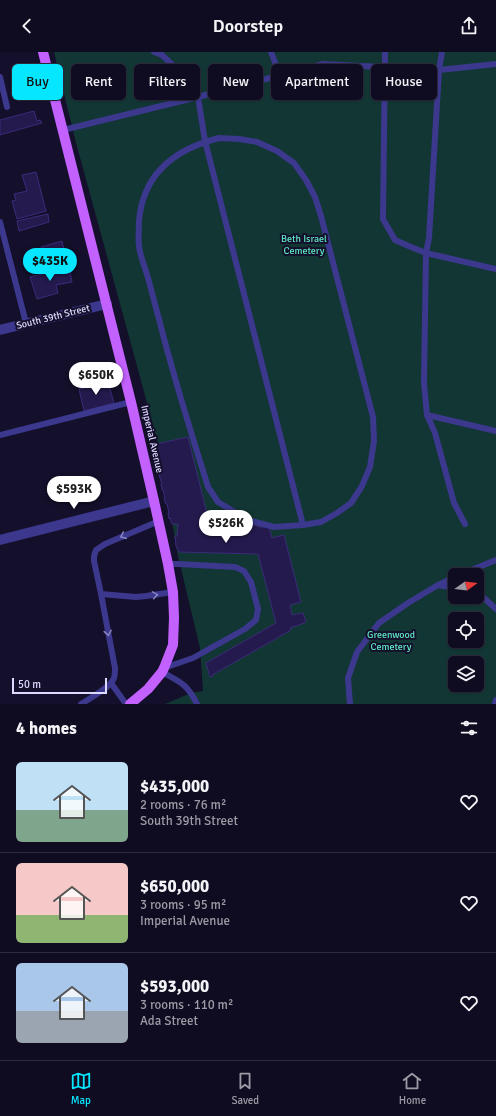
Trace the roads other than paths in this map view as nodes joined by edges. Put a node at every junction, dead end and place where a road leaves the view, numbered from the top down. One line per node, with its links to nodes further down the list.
1 (43, 52): 18 (main road, Imperial Avenue)
2 (154, 52): 6 (lane)
3 (271, 52): 7 (lane)
4 (384, 52): 8 (lane)
5 (442, 52): 10 (lane)
6 (171, 64)
7 (276, 64)
8 (384, 64)
9 (496, 64): 10 (lane)
10 (439, 70): 21 (lane)
11 (0, 77): 17 (lane)
12 (271, 77): 13 (lane)
13 (200, 96)
14 (186, 100): 18 (lane)
15 (198, 100): 19 (lane)
16 (384, 100): 21 (lane)
17 (7, 107)
18 (63, 130): 23 (main road, Imperial Avenue)
19 (205, 141): 33 (lane); 33 (lane); 33 (lane)
20 (0, 222): 24 (lane)
21 (426, 253): 22 (lane); 27 (lane)
22 (496, 270)
23 (106, 304): 24 (street, South 39th Street); 26 (main road, Imperial Avenue)
24 (26, 323): 25 (street, South 39th Street)
25 (0, 330)
26 (131, 402): 29 (lane); 30 (main road, Imperial Avenue)
27 (428, 415): 28 (lane); 32 (lane)
28 (496, 431)
29 (0, 435)
30 (154, 500): 31 (main road, Imperial Avenue); 34 (street)
31 (159, 520): 36 (main road, Imperial Avenue); 42 (lane, one-way to 42)
32 (465, 524)
33 (303, 525)
34 (0, 540)
35 (496, 560): 37 (lane)
36 (168, 564): 41 (main road, Imperial Avenue); 45 (lane)
37 (474, 568)
38 (448, 580): 39 (lane)
39 (438, 585): 40 (lane); 52 (lane)
40 (448, 587)
41 (173, 592): 42 (lane, one-way to 41); 45 (main road, Imperial Avenue)
42 (102, 594): 46 (lane, one-way to 46)
43 (484, 598): 44 (lane)
44 (496, 609)
45 (163, 670): 50 (main road, Imperial Avenue); 51 (lane)
46 (111, 683): 48 (lane); 49 (lane)
47 (496, 700): 53 (lane)
48 (81, 704)
49 (126, 704)
50 (130, 704)
51 (197, 704)
52 (350, 704)
53 (494, 704)

